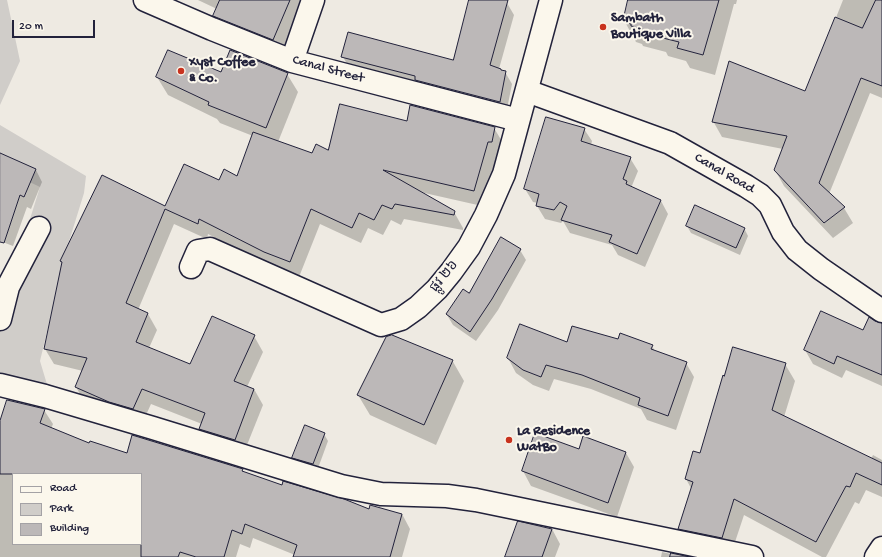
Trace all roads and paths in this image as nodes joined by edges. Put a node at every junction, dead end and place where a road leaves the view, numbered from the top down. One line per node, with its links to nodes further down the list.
1 (145, 0): 4 (street, Canal Street)
2 (313, 0): 4 (street)
3 (551, 0): 5 (street, ផ្លូវ ២៦)
4 (292, 61): 6 (street, Canal Street)
5 (527, 91): 6 (street, ផ្លូវ ២៦); 9 (street, Canal Road)
6 (518, 120): 8 (street, ផ្លូវ ២៦)
7 (39, 228): 10 (street)
8 (191, 267)
9 (882, 311)
10 (0, 319)
11 (0, 385): 13 (street)
12 (882, 548): 14 (street)
13 (752, 557)
14 (876, 557)

